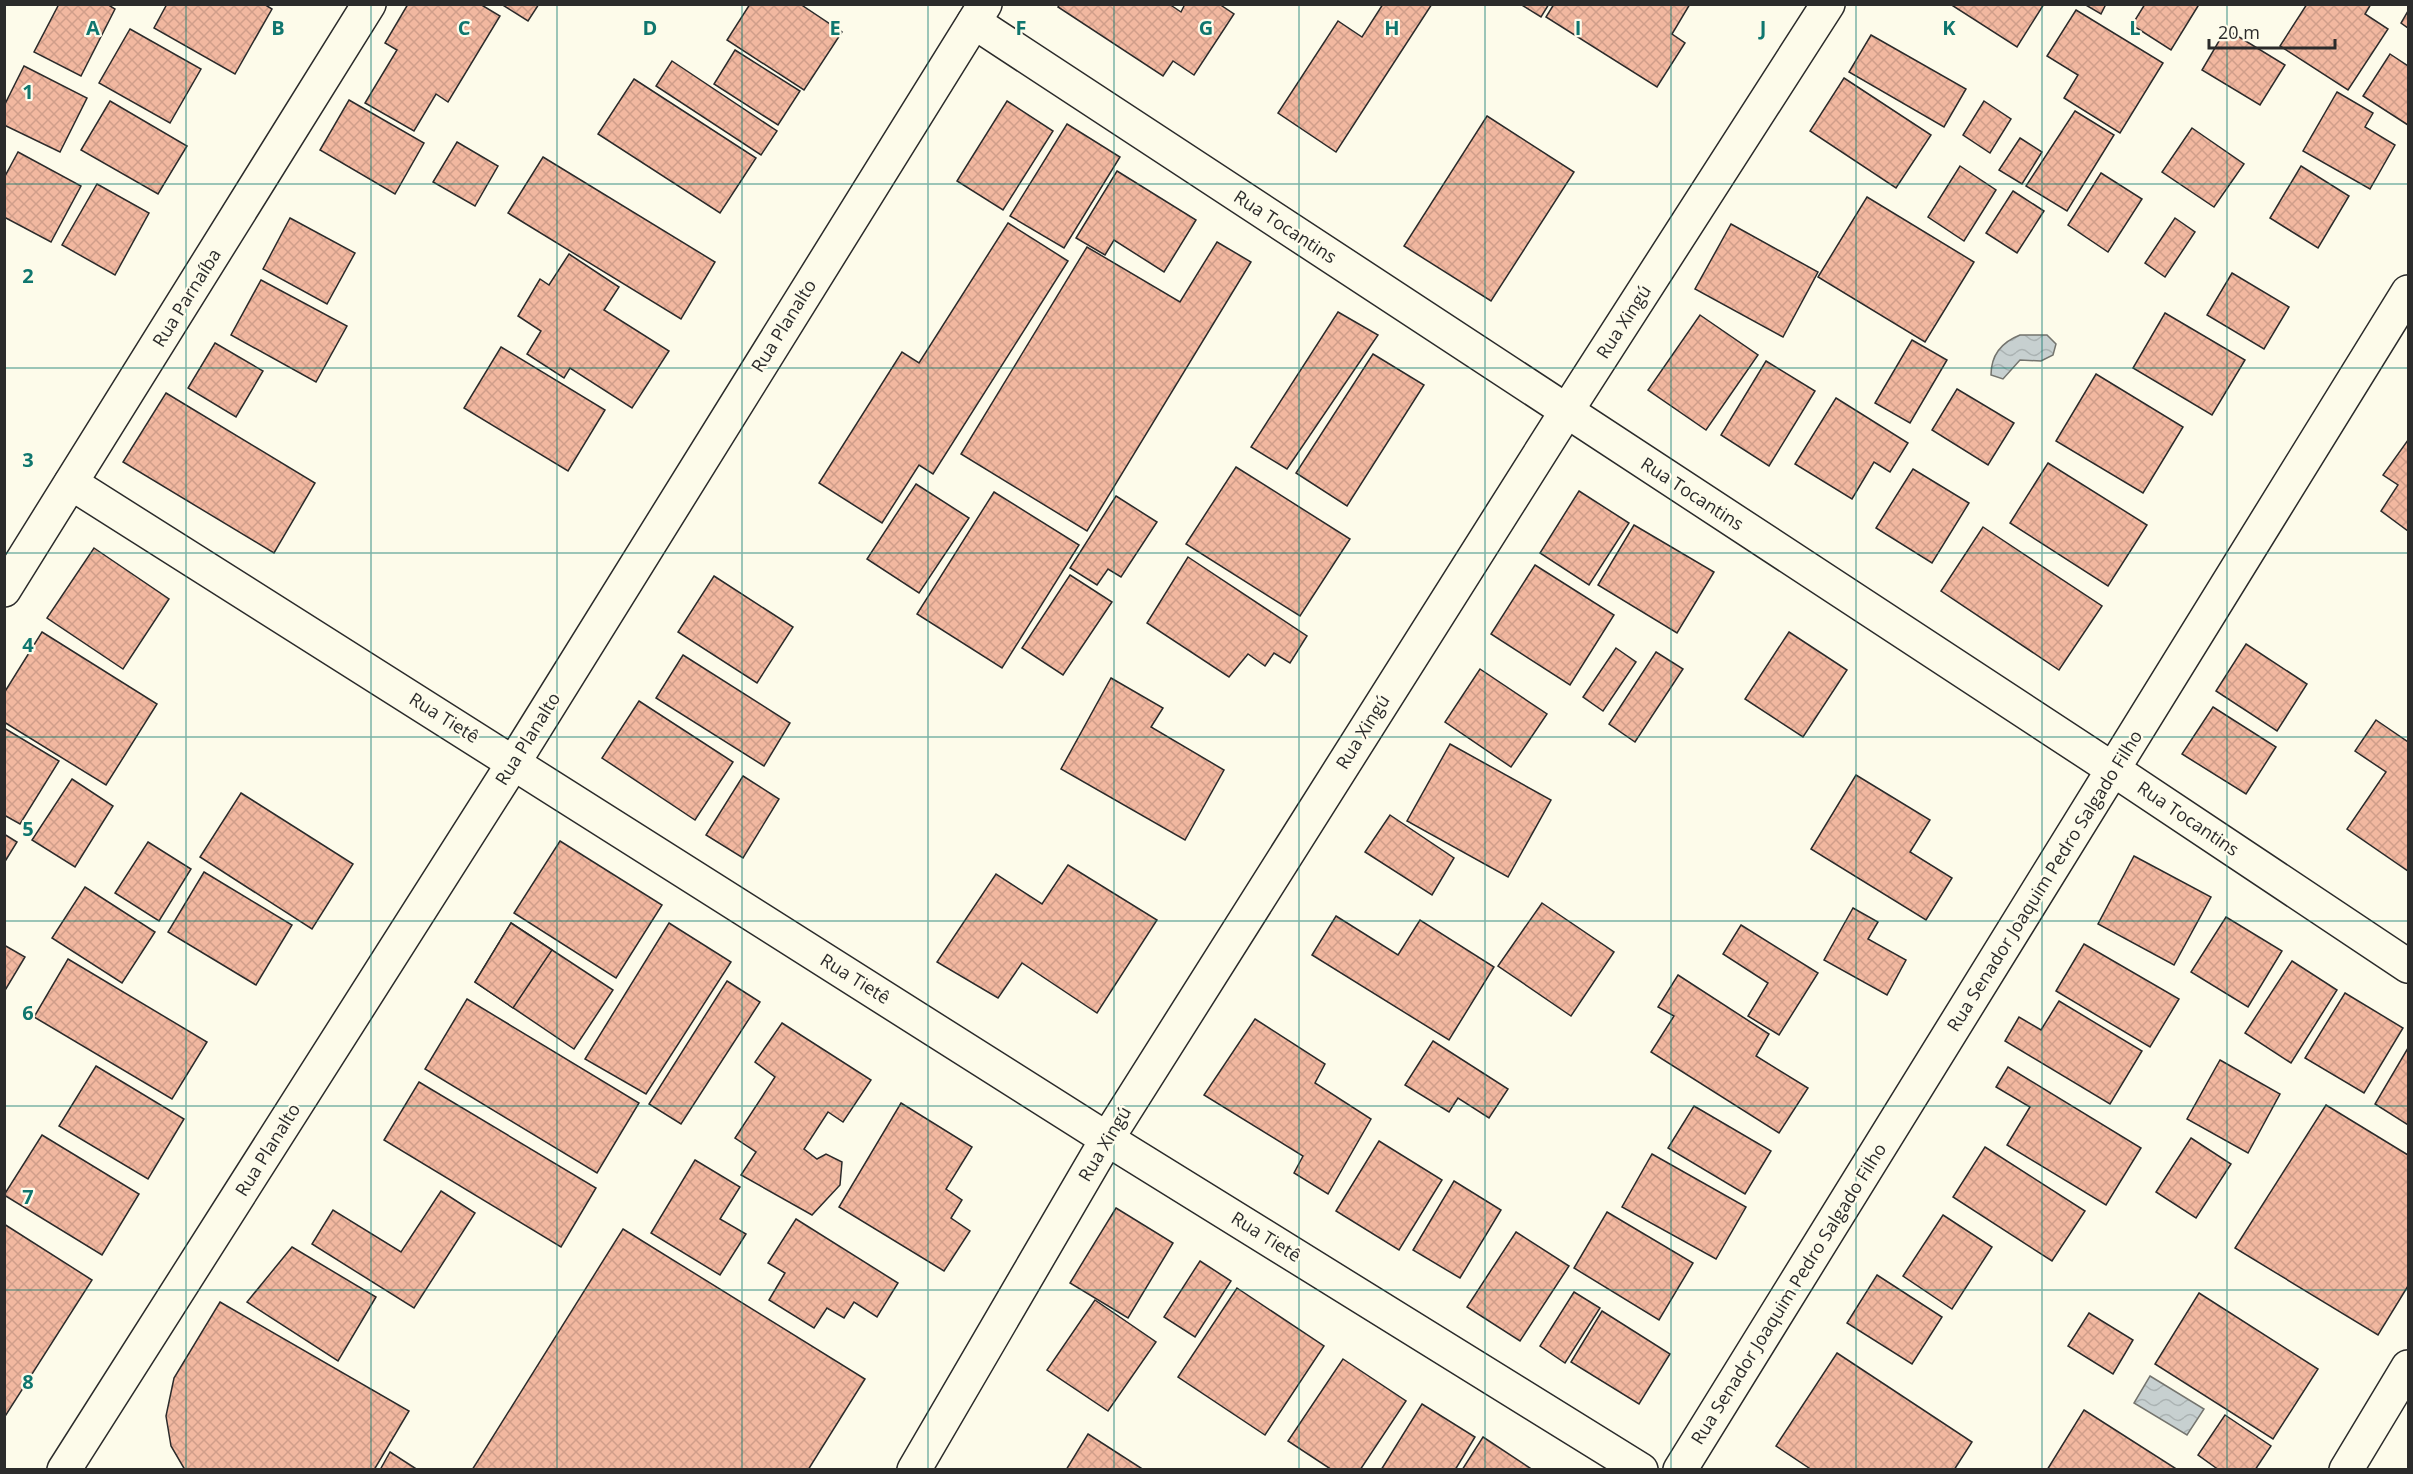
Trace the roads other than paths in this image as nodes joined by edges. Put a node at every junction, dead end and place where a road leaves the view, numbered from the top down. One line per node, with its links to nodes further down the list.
1 (369, 4): 6 (street, Rua Parnaíba)
2 (1828, 4): 5 (street, Rua Xingú)
3 (980, 13): 5 (street, Rua Tocantins); 8 (street, Rua Planalto)
4 (2409, 292): 9 (street, Rua Senador Joaquim Pedro Salgado Filho)
5 (1566, 412): 9 (street, Rua Tocantins); 11 (street, Rua Xingú)
6 (71, 483): 7 (street, Rua Parnaíba); 8 (street, Rua Tietê)
7 (4, 590)
8 (514, 762): 11 (street, Rua Tietê); 13 (street, Rua Planalto)
9 (2114, 770): 10 (street, Rua Tocantins); 16 (street, Rua Senador Joaquim Pedro Salgado Filho)
10 (2409, 966)
11 (1107, 1139): 14 (street, Rua Xingú); 15 (street, Rua Tietê)
12 (2409, 1368): 17 (street)
13 (64, 1470)
14 (914, 1470)
15 (1641, 1470)
16 (1680, 1470)
17 (2346, 1470)

